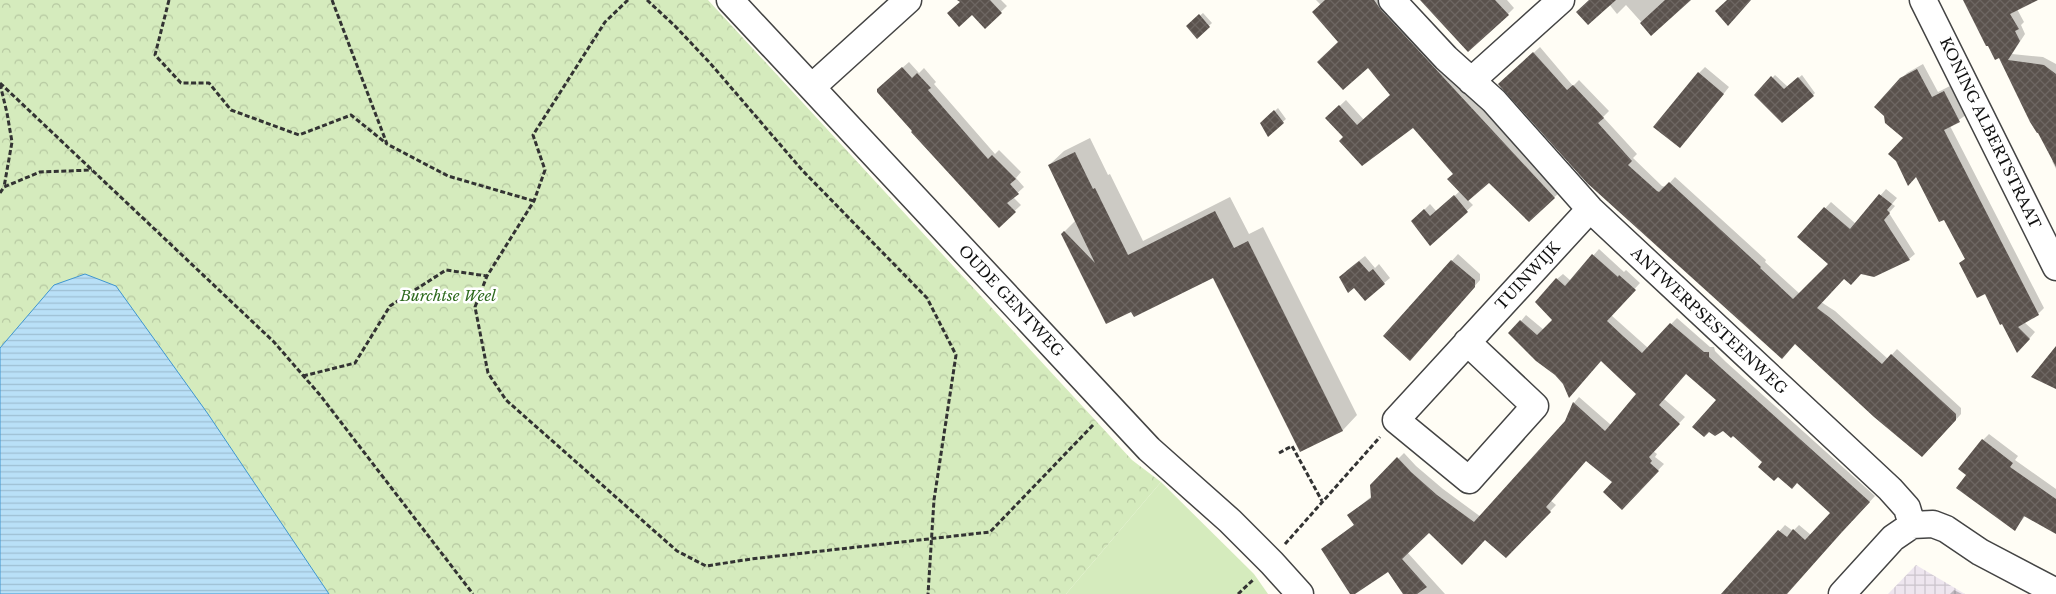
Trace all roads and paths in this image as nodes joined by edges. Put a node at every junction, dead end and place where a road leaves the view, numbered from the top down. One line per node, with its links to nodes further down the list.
1 (170, 0): 13 (path)
2 (332, 0): 13 (path)
3 (628, 0): 17 (path)
4 (646, 0): 28 (path)
5 (730, 0): 12 (street, OUDE GENTWEG)
6 (908, 0): 12 (street)
7 (1392, 0): 10 (street, ANTWERPSESTEENWEG)
8 (1560, 0): 10 (street)
9 (1924, 0): 19 (street, KONING ALBERTSTRAAT)
10 (1471, 81): 18 (street, ANTWERPSESTEENWEG)
11 (0, 83): 14 (path); 15 (path)
12 (812, 88): 23 (street, OUDE GENTWEG)
13 (387, 144): 17 (path)
14 (92, 170): 15 (path); 22 (path)
15 (4, 187): 16 (path)
16 (0, 193)
17 (534, 201): 20 (path)
18 (1590, 209): 21 (street, TUINWIJK); 27 (street, ANTWERPSESTEENWEG)
19 (2056, 267)
20 (488, 276): 22 (path); 28 (path)
21 (1467, 342): 24 (street, TUINWIJK); 24 (street)
22 (303, 376): 31 (path)
23 (1110, 407): 28 (path); 29 (street, OUDE GENTWEG)
24 (1396, 420): 26 (path)
25 (1279, 453): 26 (path)
26 (1322, 501): 29 (path)
27 (1912, 525): 30 (street); 34 (street)
28 (932, 540): 32 (path)
29 (1272, 562): 33 (street, OUDE GENTWEG)
30 (2056, 592)
31 (473, 594)
32 (928, 594)
33 (1300, 594)
34 (1842, 594)

